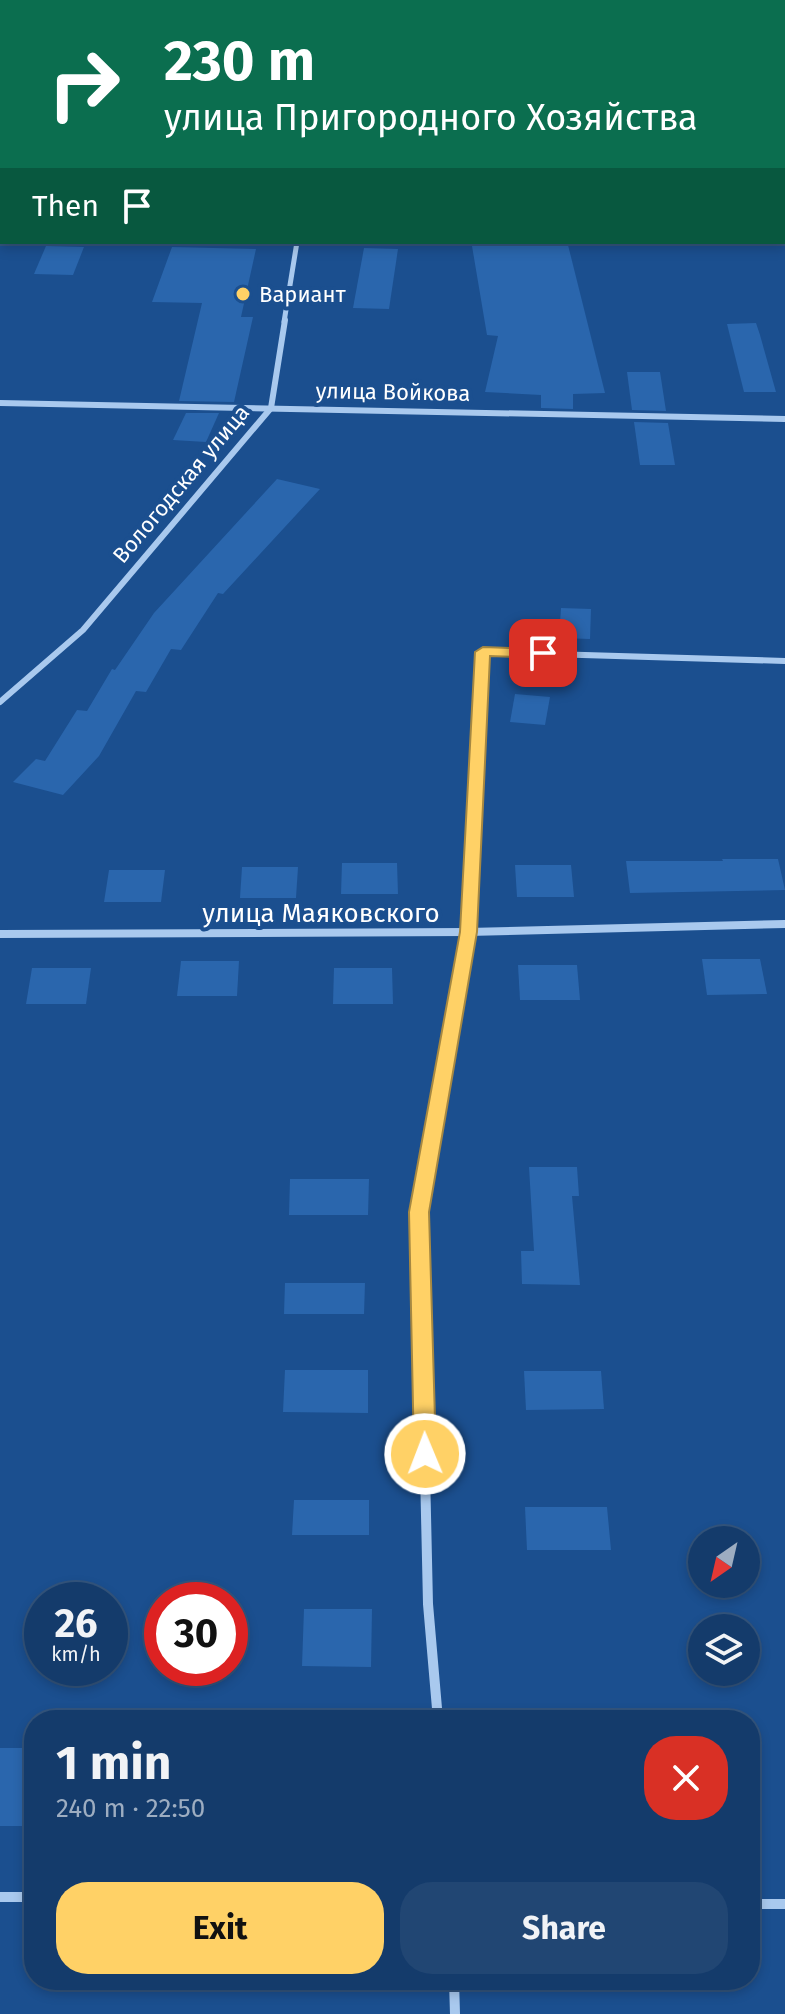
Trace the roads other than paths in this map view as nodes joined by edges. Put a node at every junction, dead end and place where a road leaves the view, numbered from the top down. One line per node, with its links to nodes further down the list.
1 (297, 244): 3 (street, Вологодская улица)
2 (0, 403): 3 (street, улица Войкова)
3 (271, 408): 4 (street, улица Войкова); 6 (street, Вологодская улица)
4 (785, 419)
5 (785, 661): 8 (street)
6 (0, 702)
7 (785, 924): 8 (street, улица Маяковского)
8 (468, 932): 9 (street, улица Маяковского); 10 (street)
9 (0, 934)
10 (437, 1710)
11 (0, 1897): 12 (street)
12 (24, 1897)
13 (760, 1904): 14 (street)
14 (785, 1904)
15 (454, 1990): 16 (street)
16 (455, 2014)

